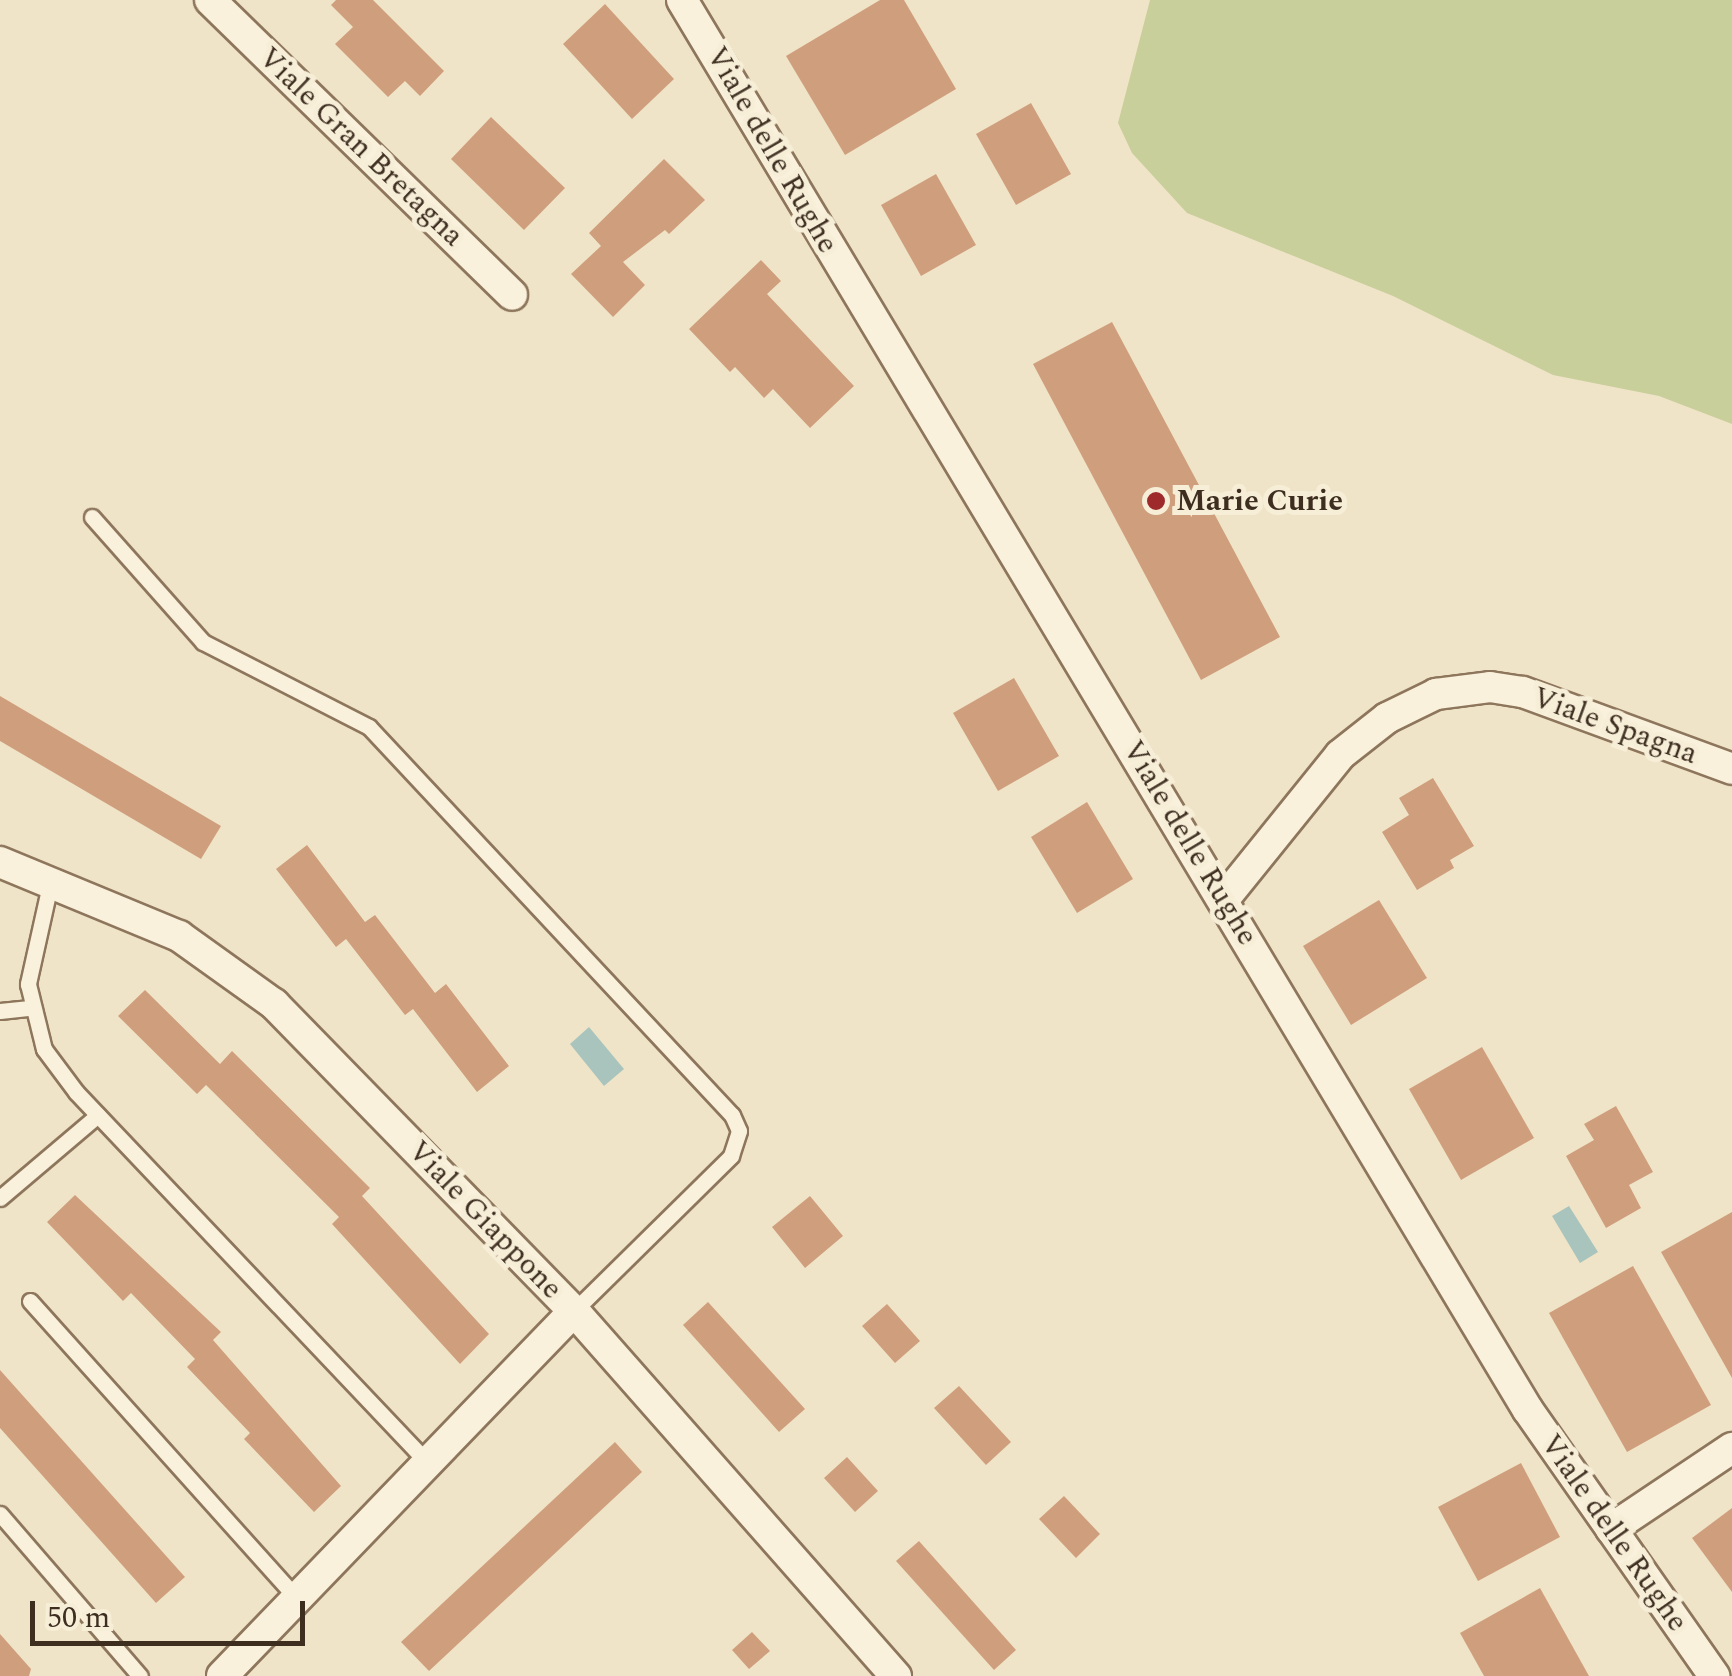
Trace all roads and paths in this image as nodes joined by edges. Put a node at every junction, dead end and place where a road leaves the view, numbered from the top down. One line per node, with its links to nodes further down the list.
1 (210, 0): 3 (street, Viale Gran Bretagna)
2 (682, 0): 8 (street, Viale delle Rughe)
3 (512, 294)
4 (92, 518): 14 (lane)
5 (1732, 769): 8 (street, Viale Spagna)
6 (0, 862): 7 (street, Viale Giappone)
7 (51, 880): 9 (lane); 14 (street, Viale Giappone)
8 (1224, 899): 18 (street, Viale delle Rughe)
9 (30, 1008): 10 (lane); 11 (lane)
10 (0, 1010)
11 (98, 1115): 12 (lane); 16 (lane)
12 (0, 1198)
13 (30, 1301): 19 (lane)
14 (574, 1310): 16 (street); 22 (street, Viale Giappone)
15 (1732, 1448): 18 (street)
16 (428, 1463): 19 (street)
17 (0, 1514): 20 (lane)
18 (1611, 1529): 23 (street, Viale delle Rughe)
19 (297, 1599): 21 (street)
20 (140, 1676)
21 (222, 1676)
22 (896, 1676)
23 (1714, 1676)

